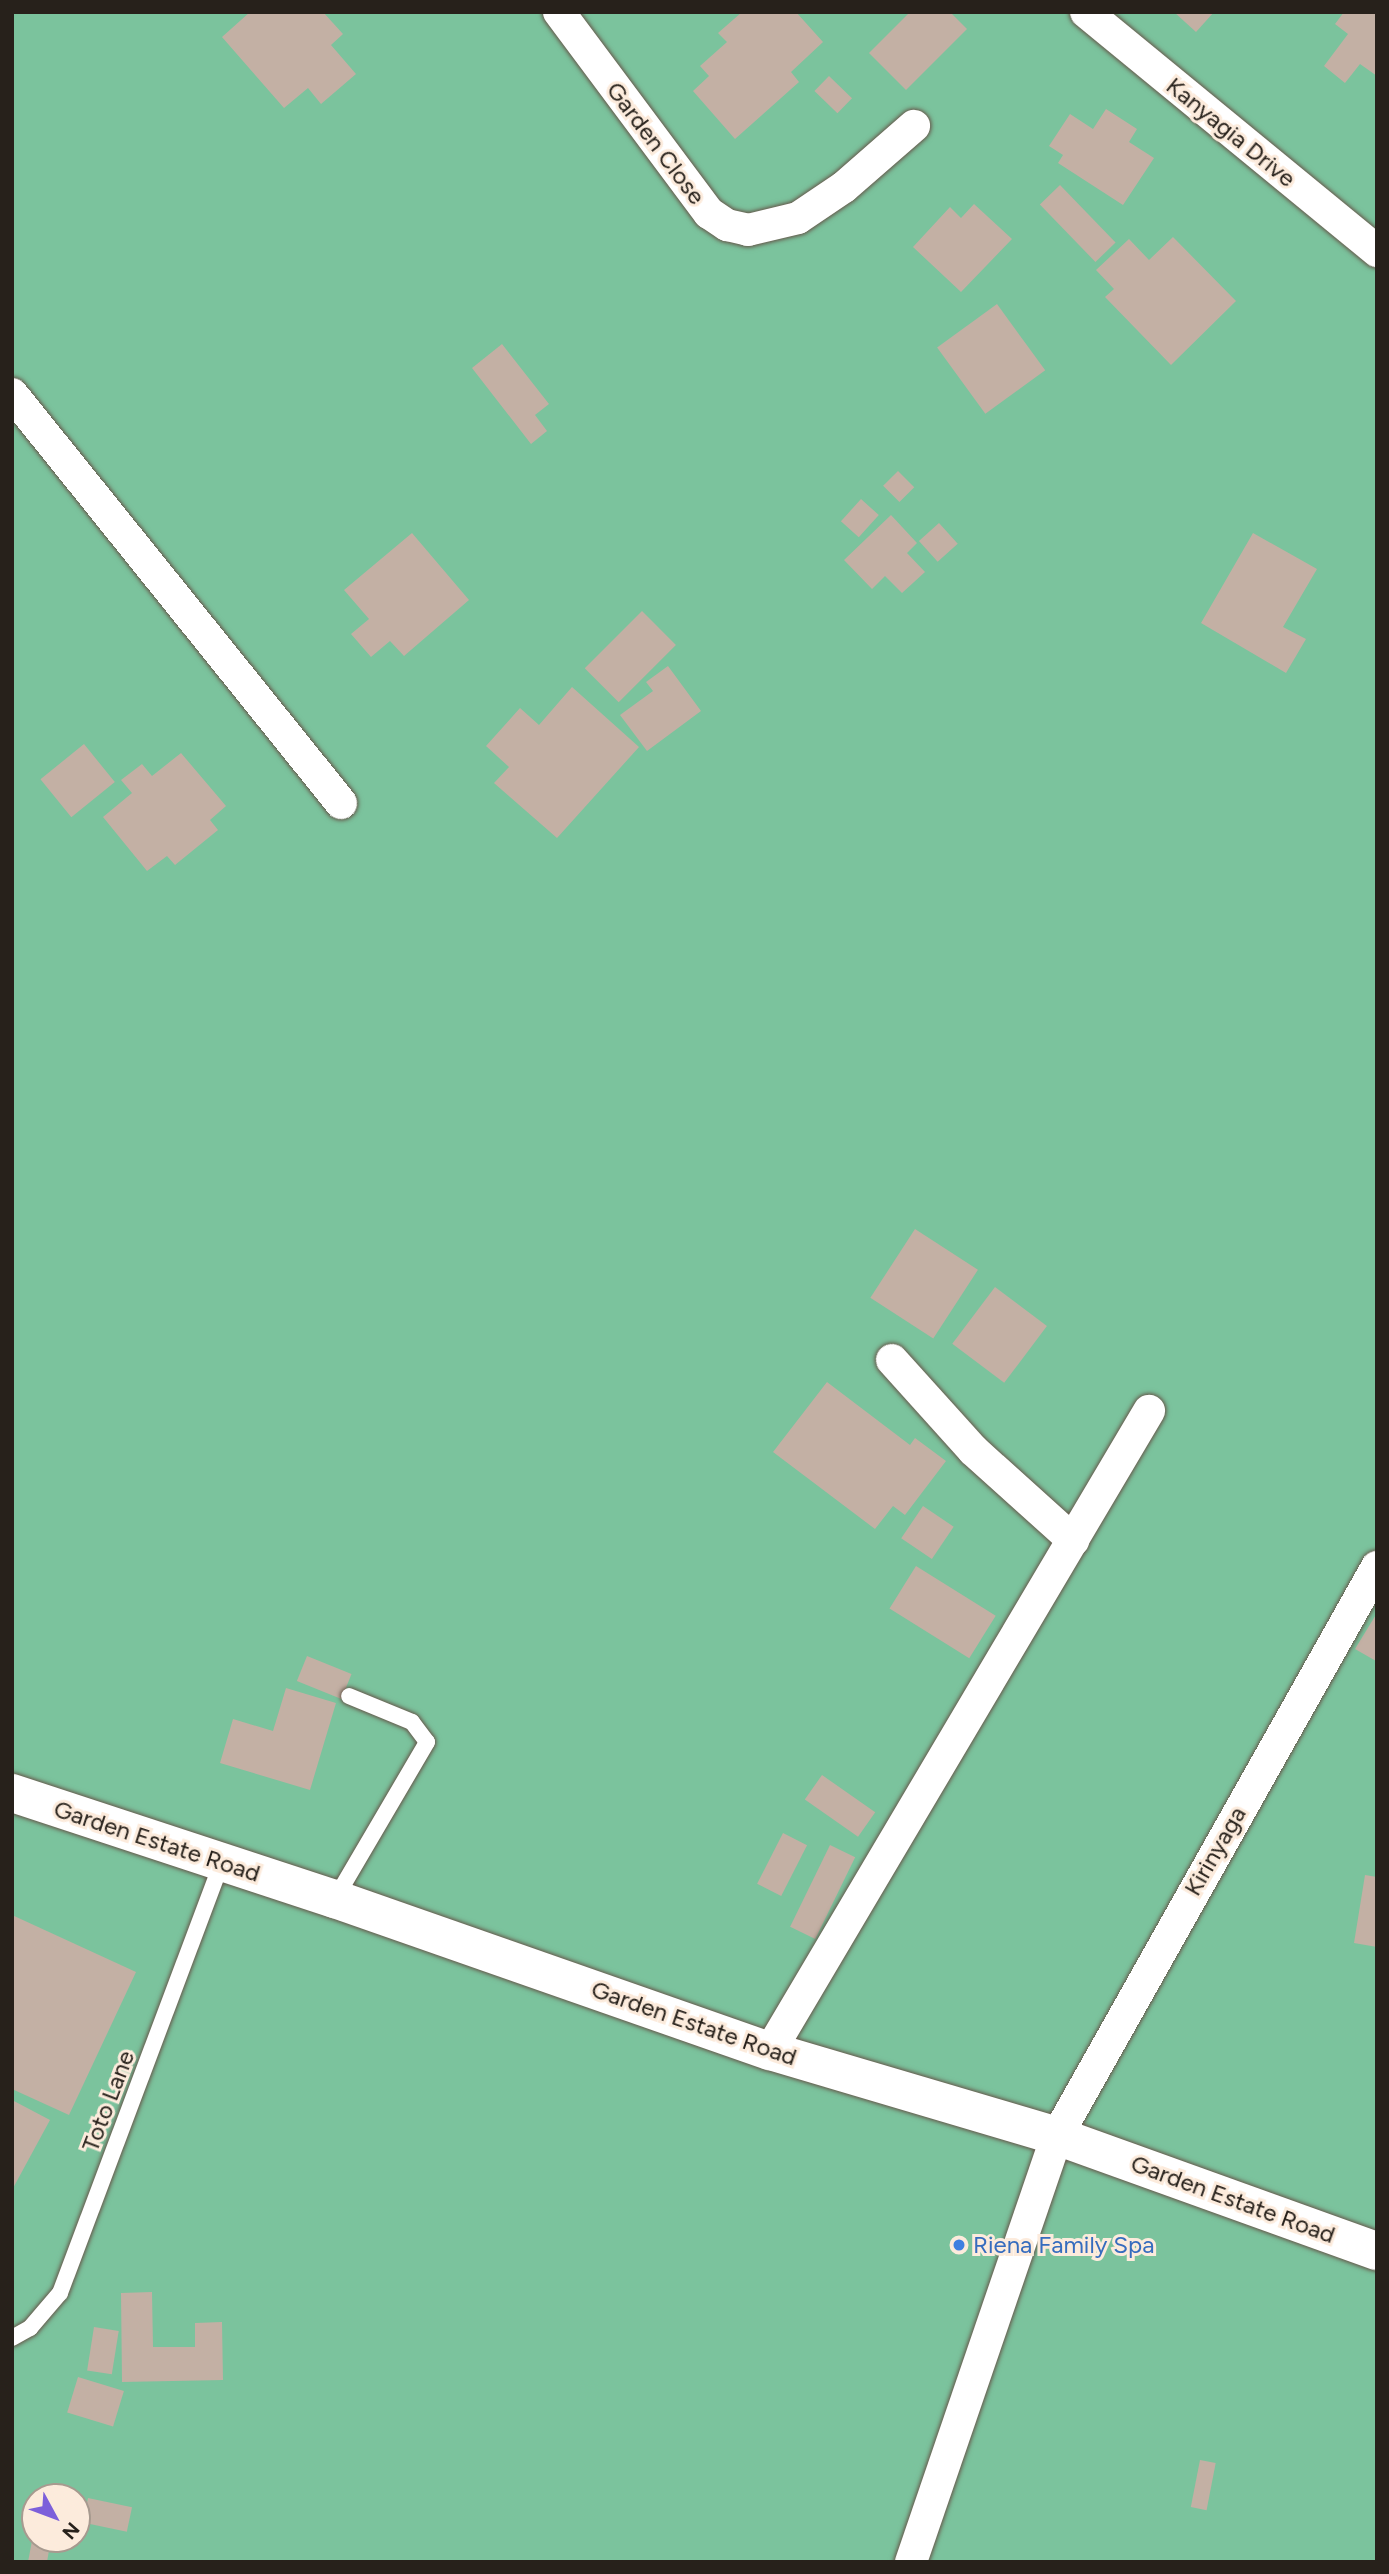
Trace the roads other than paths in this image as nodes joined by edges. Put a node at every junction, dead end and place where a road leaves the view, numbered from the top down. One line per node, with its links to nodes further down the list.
1 (559, 12): 3 (street, Garden Close)
2 (1086, 12): 4 (street, Kanyagia Drive)
3 (914, 126)
4 (1377, 251)
5 (12, 394): 6 (street)
6 (341, 803)
7 (892, 1360): 9 (street)
8 (1149, 1410): 9 (street)
9 (1073, 1540): 15 (street)
10 (1377, 1567): 16 (street, Kirinyaga)
11 (349, 1696): 14 (lane)
12 (12, 1793): 13 (street, Garden Estate Road)
13 (222, 1862): 14 (street, Garden Estate Road); 18 (lane, Toto Lane)
14 (335, 1899): 15 (street, Garden Estate Road)
15 (770, 2050): 16 (street, Garden Estate Road)
16 (1056, 2136): 17 (street, Garden Estate Road); 19 (street, Kirinyaga)
17 (1377, 2251)
18 (12, 2339)
19 (911, 2562)

